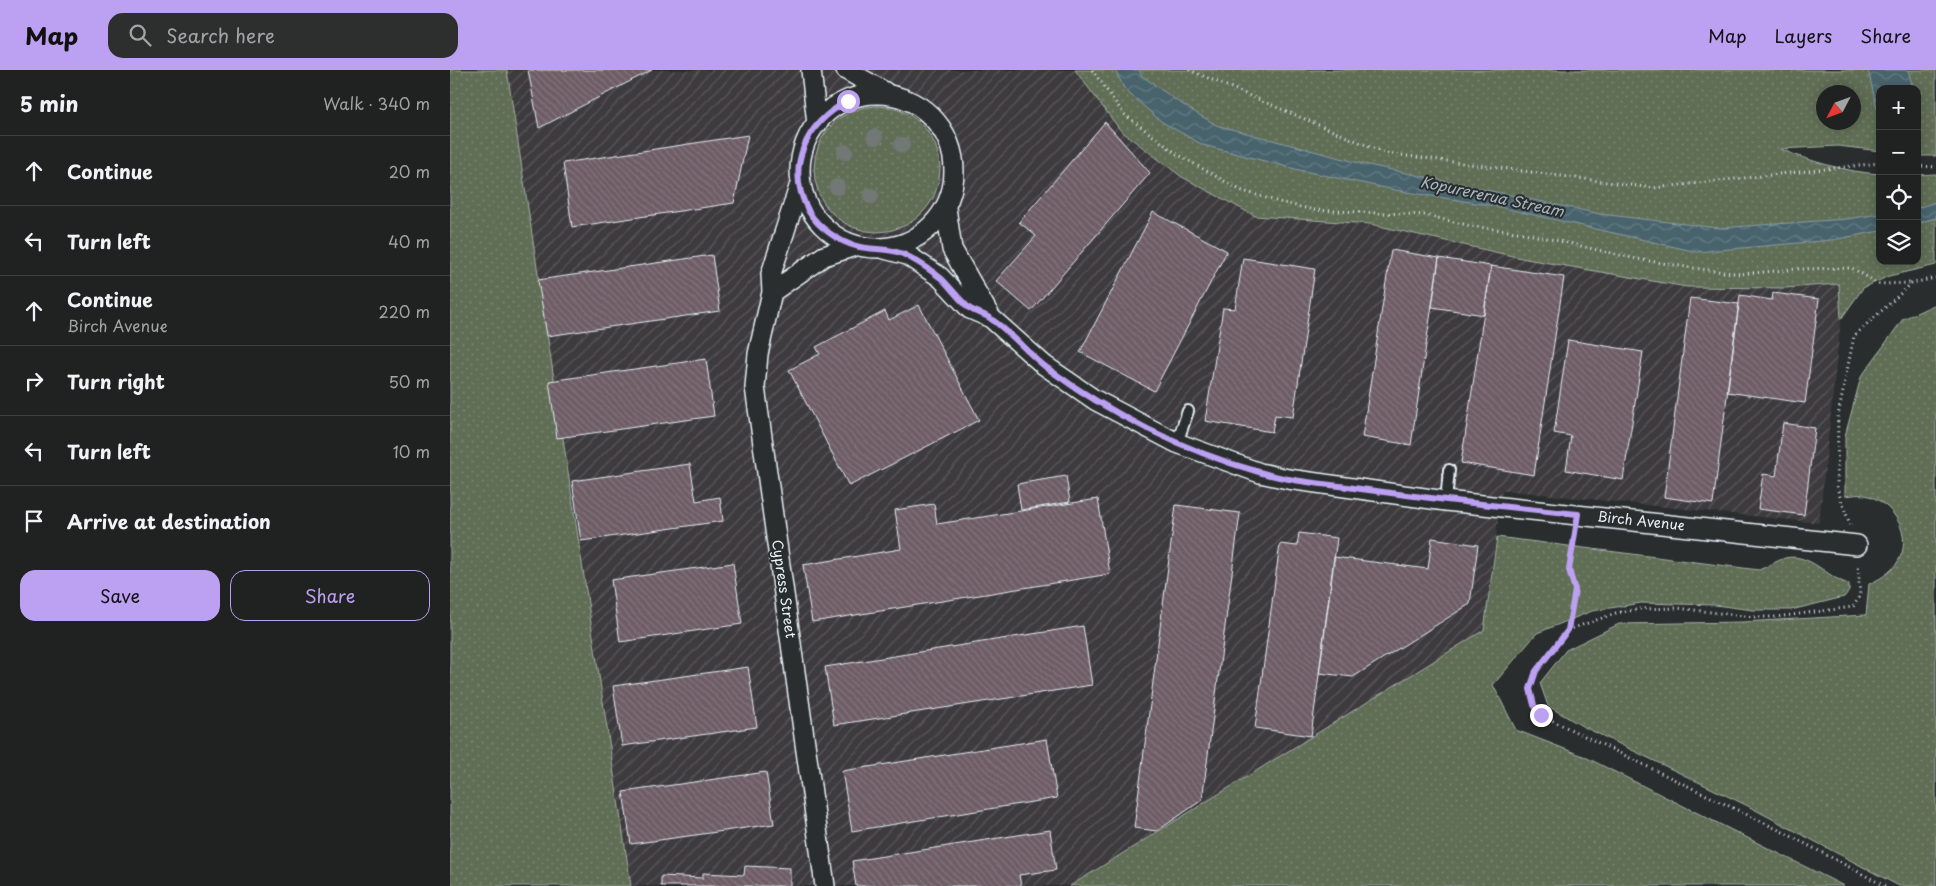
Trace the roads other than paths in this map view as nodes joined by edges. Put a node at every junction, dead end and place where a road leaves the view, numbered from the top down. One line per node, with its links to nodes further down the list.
1 (810, 70): 4 (street)
2 (846, 70): 3 (street)
3 (885, 92): 4 (street); 6 (street)
4 (817, 124): 5 (street)
5 (799, 187): 7 (street); 9 (street, Cypress Street)
6 (946, 208): 8 (street); 10 (street, Birch Avenue)
7 (856, 246): 8 (street); 9 (street)
8 (881, 248): 10 (street, Birch Avenue)
9 (772, 292): 16 (street, Cypress Street)
10 (991, 318): 12 (street, Birch Avenue)
11 (1188, 411): 12 (lane)
12 (1177, 442): 14 (street, Birch Avenue)
13 (1449, 470): 14 (lane)
14 (1446, 501): 15 (street, Birch Avenue)
15 (1857, 545)
16 (825, 886)

